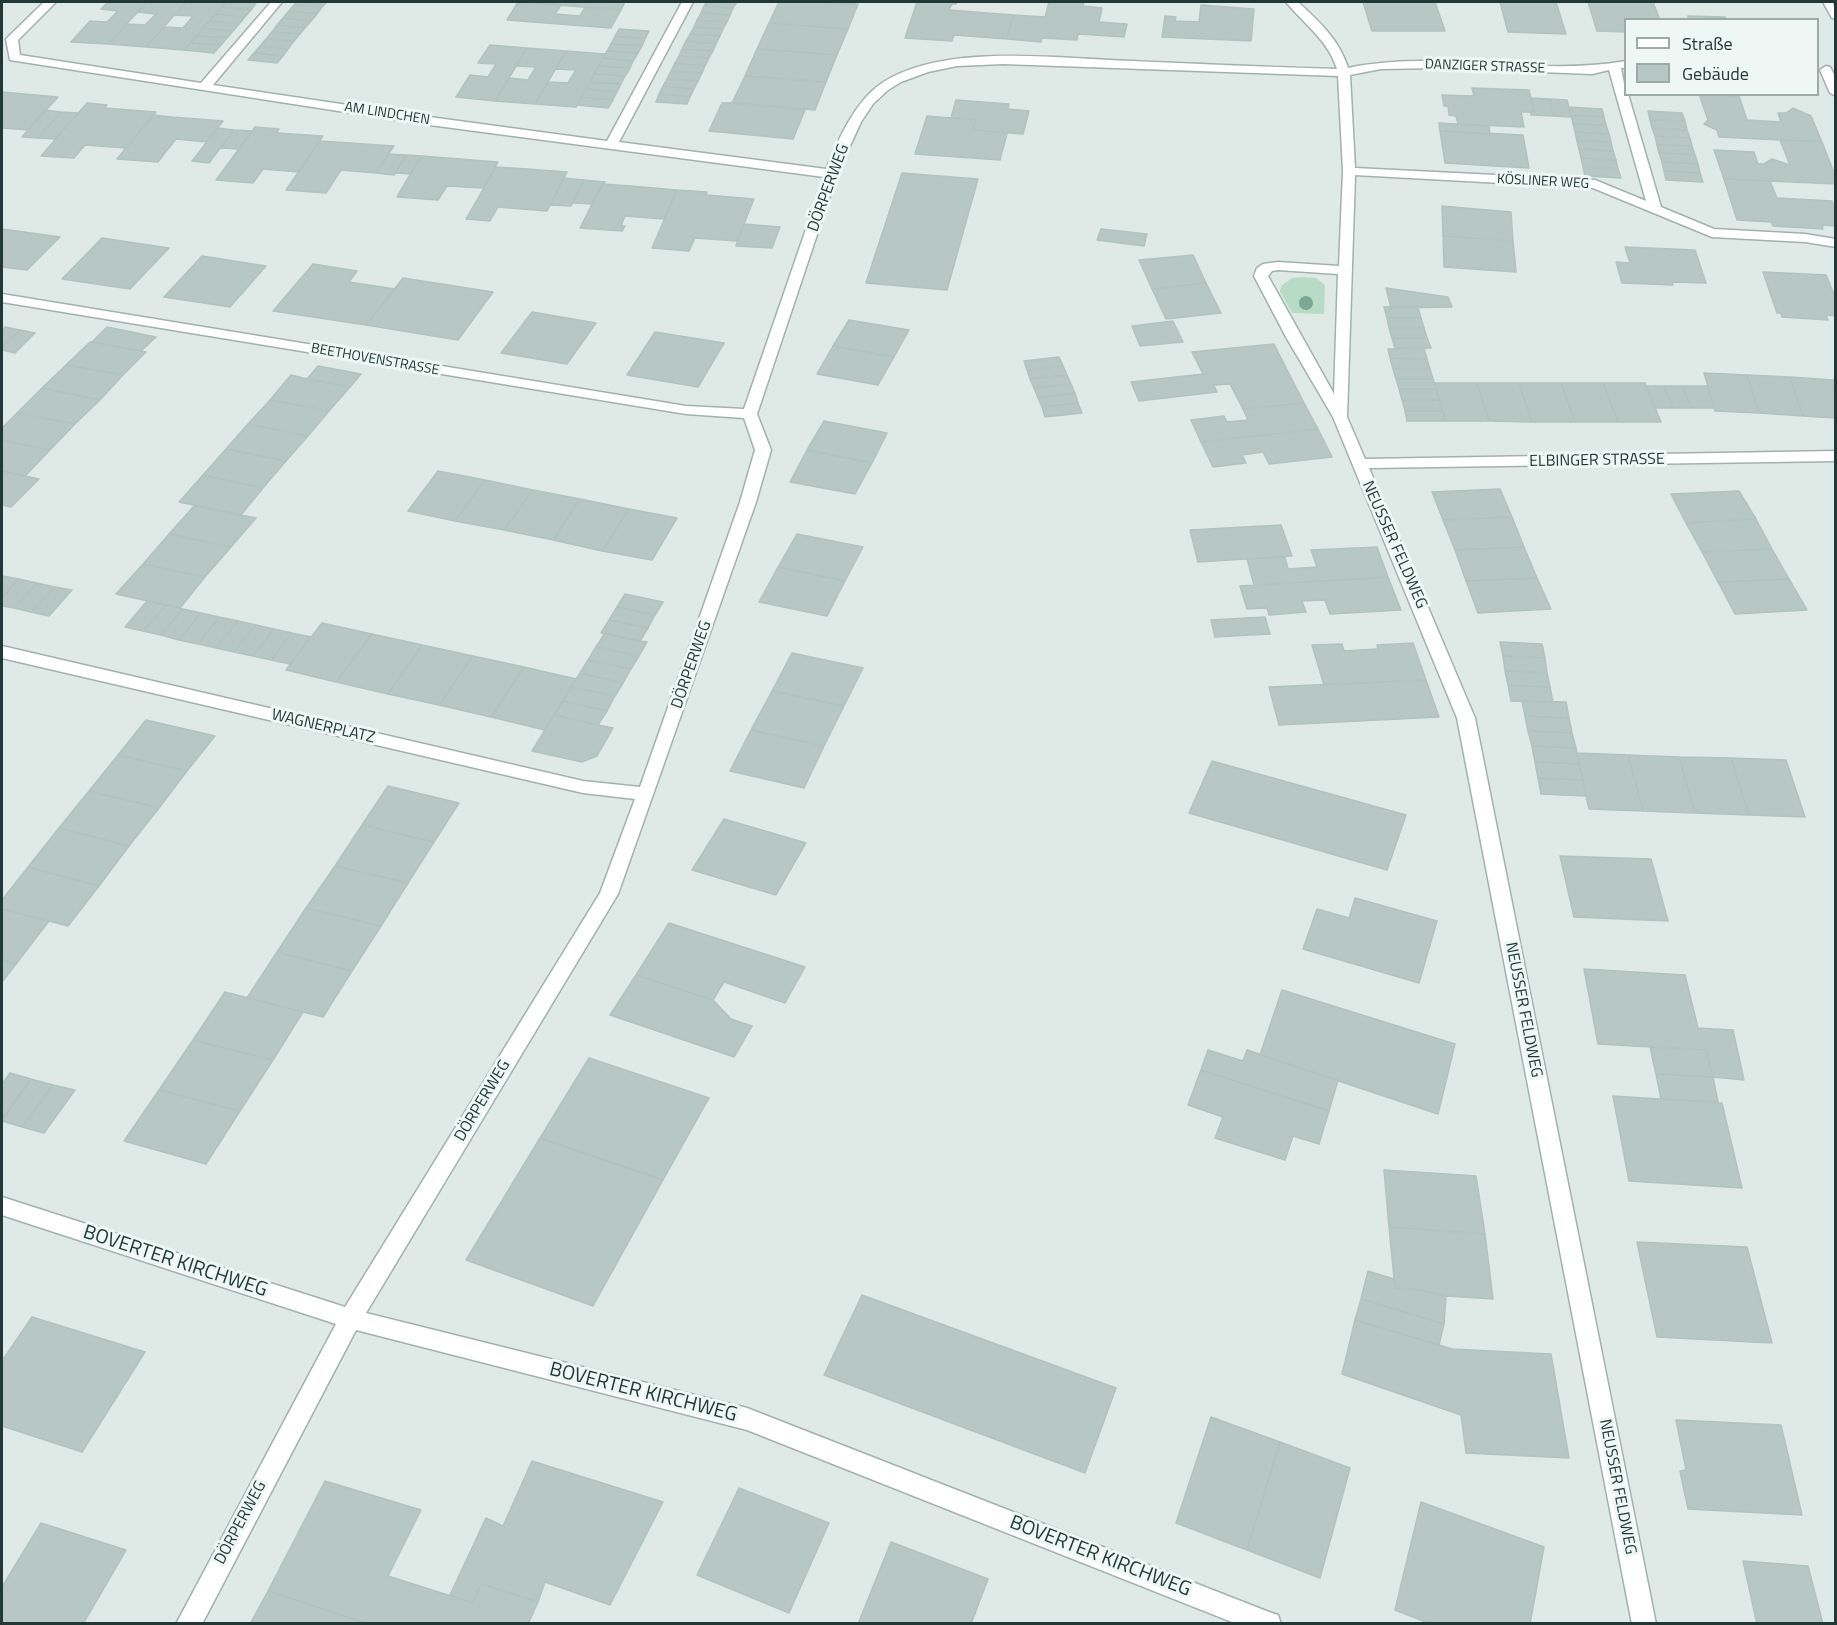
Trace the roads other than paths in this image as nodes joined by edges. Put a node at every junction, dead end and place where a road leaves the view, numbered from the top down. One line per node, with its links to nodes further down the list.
1 (50, 2): 7 (street, AM LINDCHEN)
2 (277, 2): 12 (street)
3 (688, 2): 15 (street)
4 (1292, 2): 10 (street, NEUSSER FELDWEG)
5 (1828, 2): 6 (street)
6 (1836, 16)
7 (8, 59): 12 (street, AM LINDCHEN)
8 (1620, 65): 10 (street, DANZIGER STRASSE); 11 (street)
9 (1826, 70): 13 (street)
10 (1344, 73): 16 (street, NEUSSER FELDWEG); 17 (street, DÖRPERWEG)
11 (1624, 81)
12 (204, 87): 15 (street, AM LINDCHEN)
13 (1836, 93)
14 (1628, 96): 18 (street)
15 (611, 145): 17 (street, AM LINDCHEN)
16 (1349, 171): 18 (street, KÖSLINER WEG); 20 (street, NEUSSER FELDWEG)
17 (832, 174): 22 (street, DÖRPERWEG)
18 (1655, 209): 19 (street, KÖSLINER WEG)
19 (1836, 243)
20 (1346, 271): 23 (street, NEUSSER FELDWEG); 23 (street, NEUSSER FELDWEG)
21 (2, 298): 22 (street, BEETHOVENSTRASSE)
22 (750, 414): 27 (street, DÖRPERWEG)
23 (1340, 417): 25 (street, NEUSSER FELDWEG)
24 (1836, 456): 25 (street, ELBINGER STRASSE)
25 (1358, 464): 32 (street, NEUSSER FELDWEG)
26 (2, 652): 27 (street, WAGNERPLATZ)
27 (646, 794): 29 (street, DÖRPERWEG)
28 (2, 1206): 29 (street, BOVERTER KIRCHWEG)
29 (350, 1319): 30 (street, DÖRPERWEG); 31 (street, BOVERTER KIRCHWEG)
30 (188, 1623)
31 (1269, 1623)
32 (1644, 1623)

